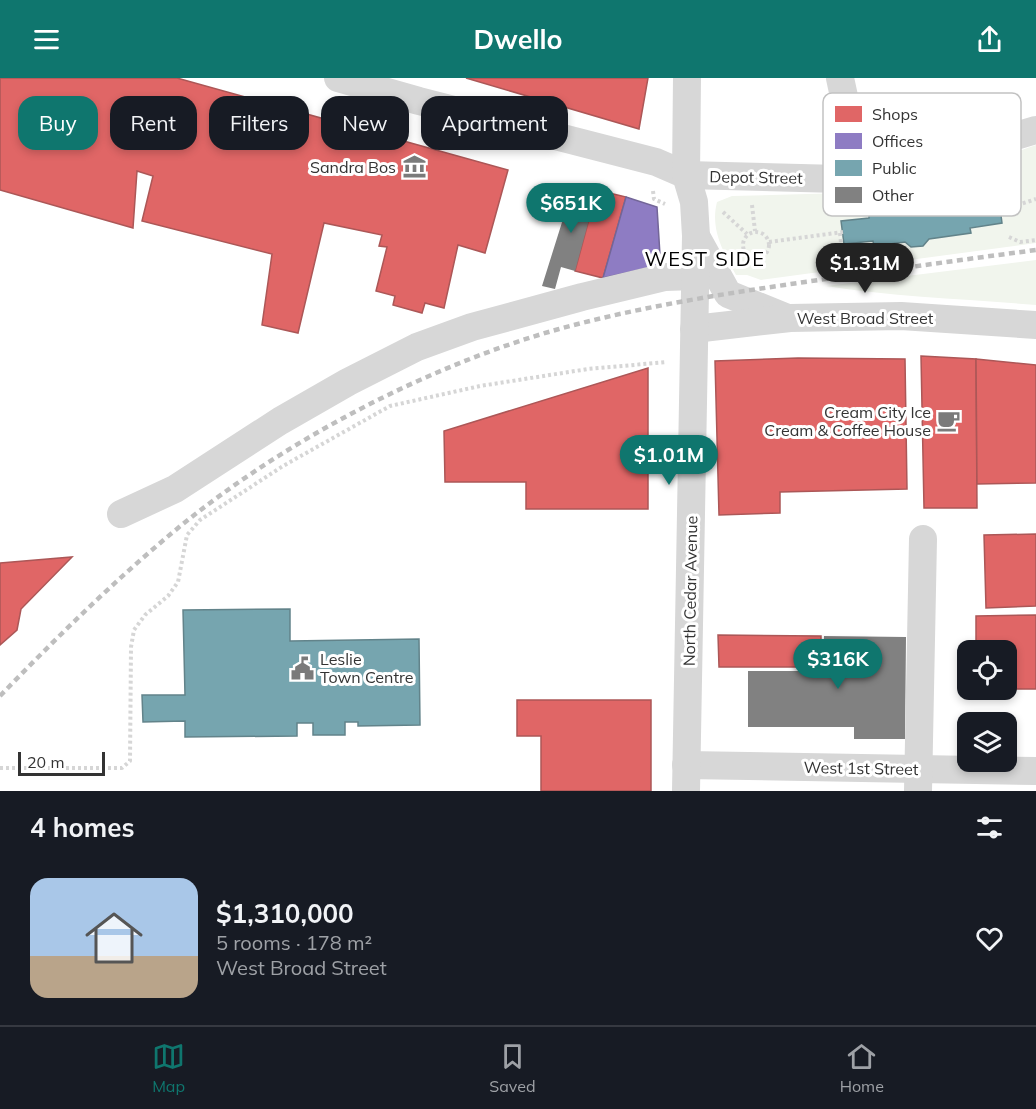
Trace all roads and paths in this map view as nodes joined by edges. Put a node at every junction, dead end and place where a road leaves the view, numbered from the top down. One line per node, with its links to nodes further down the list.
1 (338, 78): 7 (street)
2 (687, 78): 7 (street, North Cedar Avenue)
3 (840, 78): 4 (street)
4 (843, 93)
5 (1036, 130): 6 (street, Depot Street)
6 (1021, 134)
7 (686, 176): 8 (street, Depot Street); 17 (street, North Cedar Avenue)
8 (823, 179)
9 (751, 196): 15 (path)
10 (654, 199): 12 (path)
11 (1036, 199): 13 (path)
12 (665, 204)
13 (1021, 204)
14 (722, 212): 16 (path)
15 (755, 231): 16 (path); 20 (path)
16 (747, 234): 20 (path)
17 (696, 236): 22 (street, North Cedar Avenue); 23 (street)
18 (1009, 237): 19 (path)
19 (1036, 240)
20 (769, 242): 21 (path)
21 (841, 243)
22 (696, 276): 25 (street, North Cedar Avenue); 27 (street)
23 (790, 318): 24 (street, West Broad Street); 25 (street, West Broad Street)
24 (1036, 325)
25 (694, 328): 26 (street, North Cedar Avenue)
26 (695, 357): 29 (path); 31 (street, North Cedar Avenue)
27 (121, 514)
28 (923, 539): 32 (street)
29 (0, 768)
30 (1036, 771): 32 (street, West 1st Street)
31 (686, 778): 32 (street, West 1st Street)
32 (918, 780)

